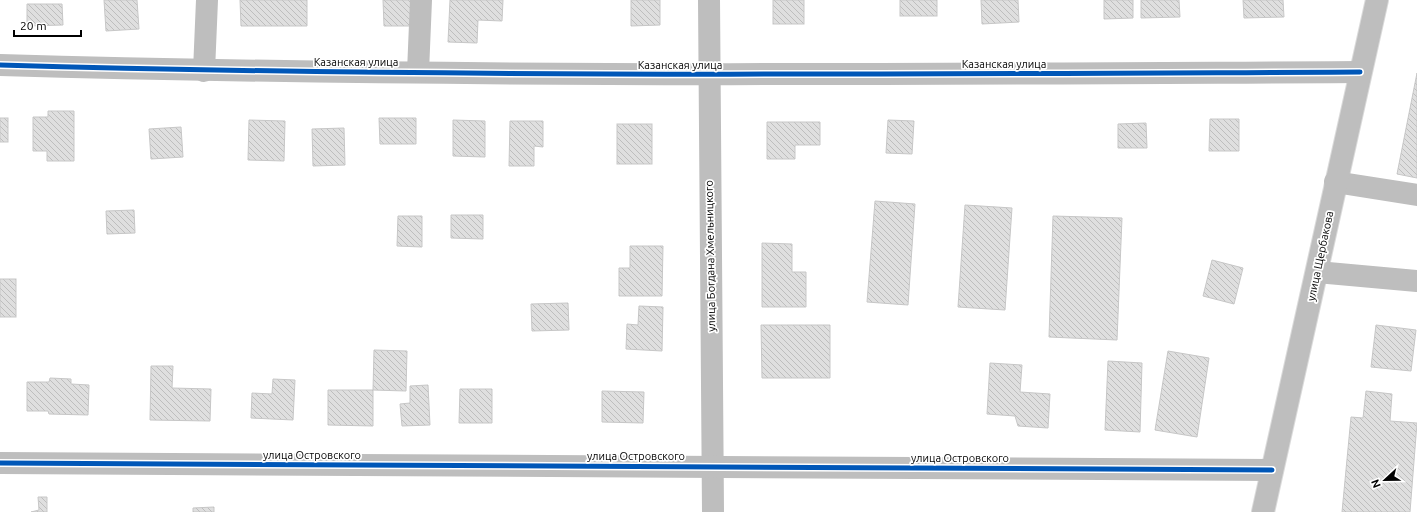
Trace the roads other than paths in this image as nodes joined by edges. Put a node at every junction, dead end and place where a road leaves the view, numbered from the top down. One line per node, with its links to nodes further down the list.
1 (207, 0): 6 (street)
2 (421, 0): 7 (street)
3 (709, 0): 9 (street, улица Богдана Хмельницкого)
4 (1376, 0): 8 (street, улица Щербакова)
5 (0, 65): 6 (street, Казанская улица)
6 (204, 71): 7 (street, Казанская улица)
7 (418, 72): 9 (street, Казанская улица)
8 (1360, 72): 9 (street, Казанская улица); 10 (street, улица Щербакова)
9 (709, 75): 15 (street, улица Богдана Хмельницкого)
10 (1336, 182): 11 (street); 12 (street, улица Щербакова)
11 (1417, 195)
12 (1316, 272): 13 (street); 16 (street, улица Щербакова)
13 (1417, 281)
14 (0, 463): 15 (street, улица Островского)
15 (712, 467): 16 (street, улица Островского); 17 (street, улица Богдана Хмельницкого)
16 (1272, 470): 18 (street, улица Щербакова)
17 (713, 512)
18 (1263, 512)

